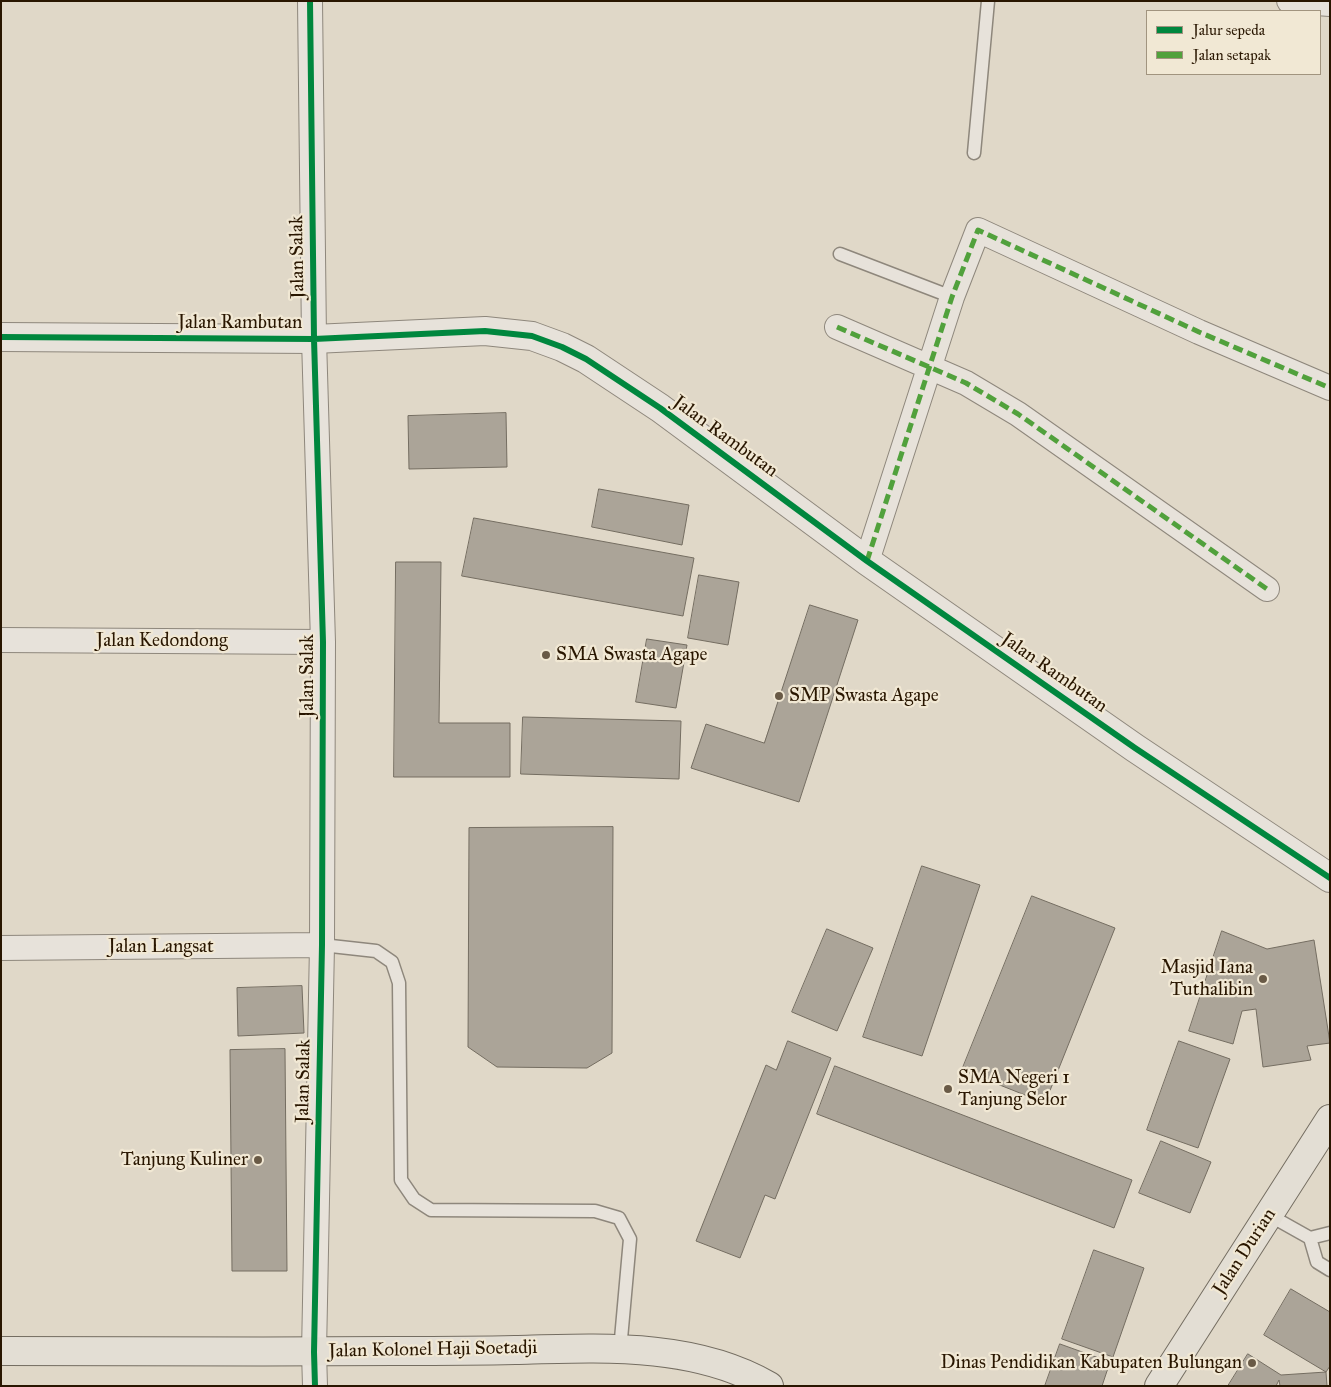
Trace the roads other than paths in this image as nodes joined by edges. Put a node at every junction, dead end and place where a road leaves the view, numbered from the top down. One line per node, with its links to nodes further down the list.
1 (310, 1): 10 (street, Jalan Salak)
2 (988, 1): 5 (lane)
3 (1290, 1): 4 (street)
4 (1330, 4)
5 (974, 153)
6 (840, 254): 7 (lane)
7 (952, 297): 11 (street); 12 (street)
8 (837, 327): 11 (street)
9 (1, 336): 10 (street, Jalan Rambutan)
10 (314, 339): 13 (street, Jalan Rambutan); 16 (street, Jalan Salak)
11 (930, 367): 13 (street); 14 (street)
12 (1330, 388)
13 (867, 561): 17 (street, Jalan Rambutan)
14 (1267, 588)
15 (1, 640): 16 (street, Jalan Kedondong)
16 (323, 642): 19 (street, Jalan Salak)
17 (1317, 860): 18 (street, Jalan Rambutan)
18 (1330, 878)
19 (322, 945): 20 (street, Jalan Langsat); 26 (lane); 28 (street, Jalan Salak)
20 (1, 948)
21 (1330, 1119): 22 (main road, Jalan Durian)
22 (1269, 1215): 24 (lane); 31 (main road, Jalan Durian)
23 (1330, 1233): 24 (lane)
24 (1310, 1238): 25 (lane)
25 (1330, 1270)
26 (620, 1350): 28 (main road, Jalan Kolonel Haji Soetadji); 30 (main road, Jalan Kolonel Haji Soetadji)
27 (1, 1351): 28 (main road, Jalan Kolonel Haji Soetadji)
28 (314, 1352): 29 (street, Jalan Salak)
29 (315, 1386)
30 (769, 1386)
31 (1159, 1386)

